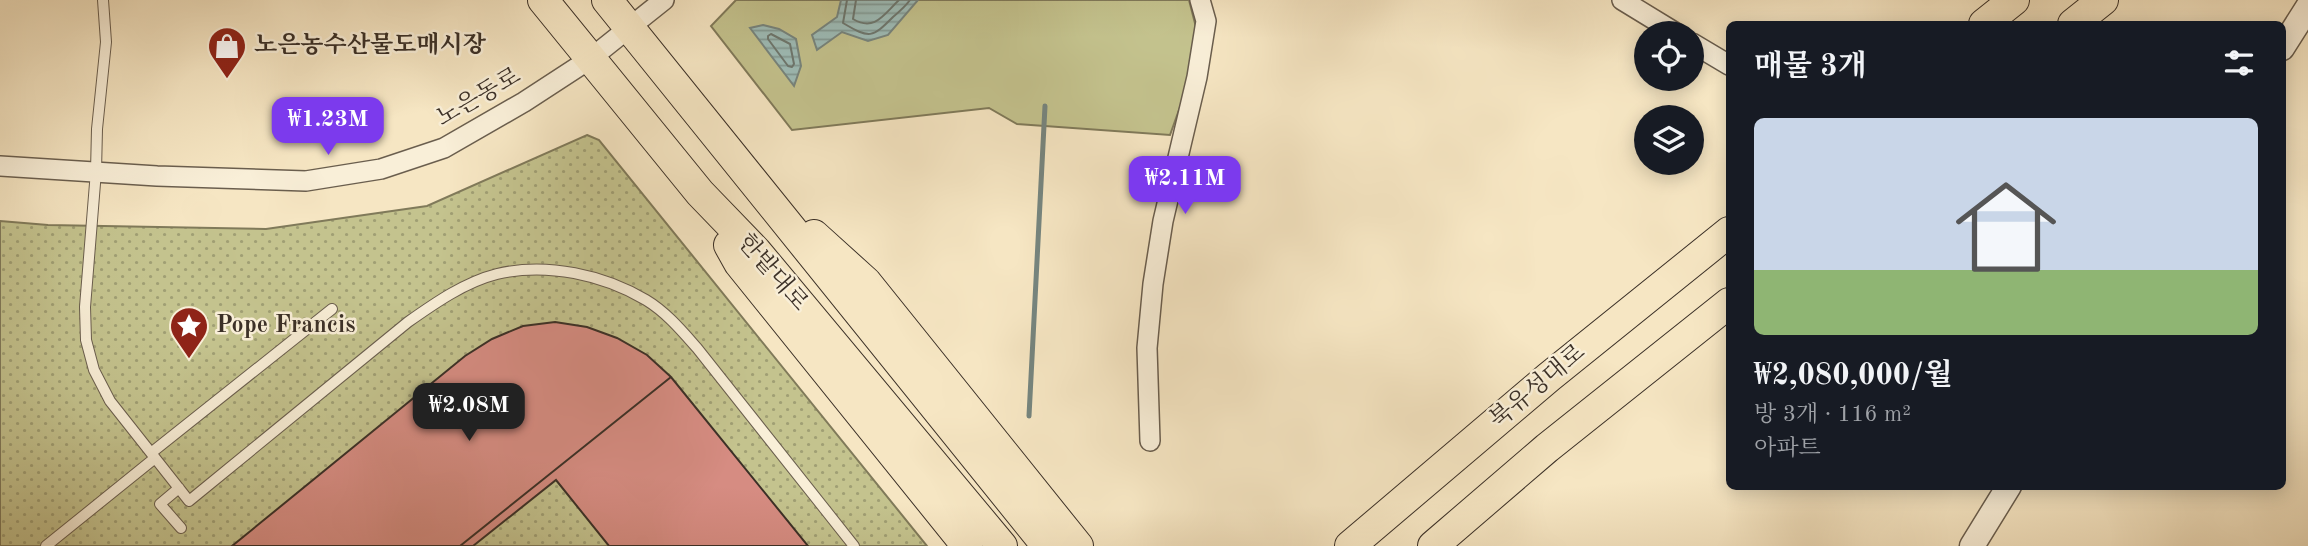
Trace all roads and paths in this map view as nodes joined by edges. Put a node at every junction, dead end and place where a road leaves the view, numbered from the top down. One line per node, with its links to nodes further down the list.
1 (103, 0): 19 (lane)
2 (543, 0): 16 (main road, 한밭대로)
3 (607, 0): 13 (main road, 한밭대로)
4 (664, 0): 13 (street, 노은동로)
5 (1200, 0): 25 (street)
6 (1622, 0): 10 (street)
7 (2014, 0): 11 (main road)
8 (2103, 0): 12 (main road)
9 (2308, 7): 14 (street)
10 (1656, 21)
11 (1988, 21)
12 (2077, 21)
13 (629, 27): 16 (street, 노은동로); 20 (main road, 한밭대로)
14 (2286, 42)
15 (1704, 50): 17 (street)
16 (590, 59): 19 (street, 노은동로); 21 (main road, 한밭대로)
17 (1726, 63)
18 (0, 166): 19 (street, 노은동로)
19 (96, 171): 26 (lane)
20 (746, 175): 34 (main road, 한밭대로); 35 (main road)
21 (700, 193): 32 (main road); 33 (main road, 한밭대로)
22 (1726, 234): 36 (main road, 북유성대로)
23 (1726, 305): 37 (main road)
24 (332, 309): 26 (lane)
25 (1150, 441)
26 (153, 455): 27 (lane); 30 (lane)
27 (179, 488): 29 (lane); 31 (lane)
28 (2007, 490): 38 (street)
29 (181, 528)
30 (46, 546)
31 (854, 546)
32 (967, 546)
33 (1002, 546)
34 (1047, 546)
35 (1078, 546)
36 (1350, 546)
37 (1433, 546)
38 (1972, 546)

